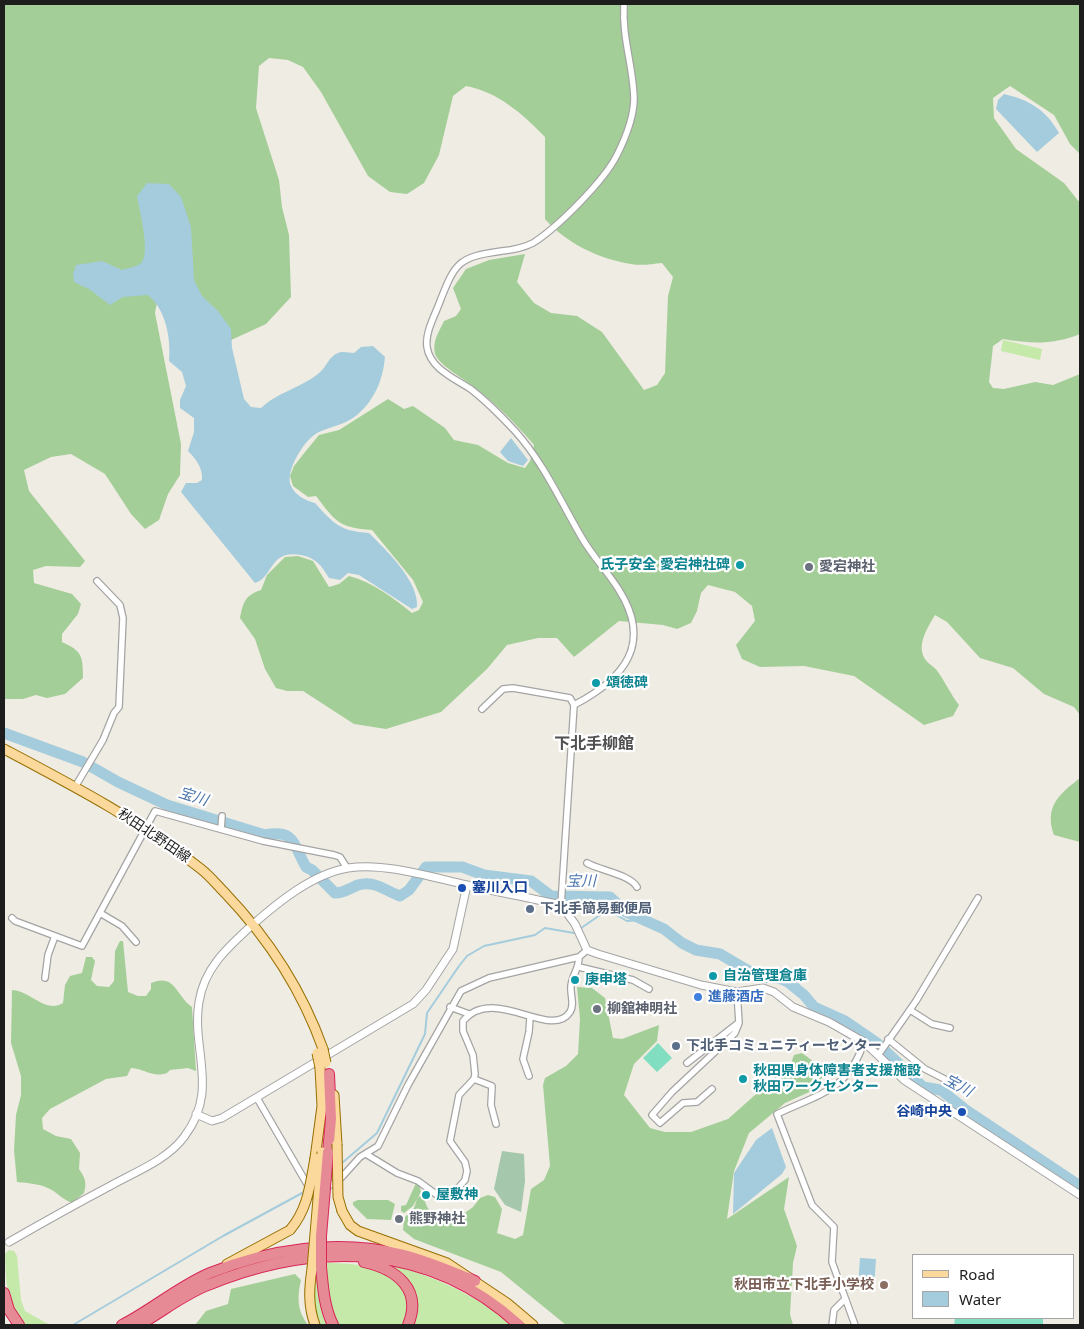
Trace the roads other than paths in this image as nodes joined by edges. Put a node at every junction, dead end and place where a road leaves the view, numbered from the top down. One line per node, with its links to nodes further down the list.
1 (624, 4): 3 (street)
2 (97, 581): 6 (street)
3 (574, 705): 4 (street); 15 (street)
4 (482, 709)
5 (4, 750): 6 (main road, 秋田北野田線)
6 (75, 787): 8 (main road, 秋田北野田線)
7 (222, 816): 9 (street)
8 (146, 828): 9 (street); 16 (street); 18 (main road, 秋田北野田線)
9 (221, 829): 11 (street)
10 (586, 863): 13 (street)
11 (347, 868): 12 (street); 18 (street)
12 (467, 885): 15 (street); 43 (street)
13 (637, 887)
14 (978, 898): 28 (street)
15 (562, 900): 21 (street)
16 (100, 913): 19 (street); 20 (street)
17 (12, 918): 19 (street)
18 (252, 925): 37 (main road, 秋田北野田線, bridge); 44 (street)
19 (55, 936): 24 (street)
20 (136, 942)
21 (587, 950): 22 (street); 26 (street)
22 (579, 957): 23 (street); 27 (street)
23 (579, 967): 25 (street); 30 (street)
24 (45, 978)
25 (649, 989)
26 (737, 992): 31 (street); 34 (street)
27 (450, 1007): 29 (street); 47 (street)
28 (910, 1010): 32 (street); 33 (street)
29 (469, 1014): 30 (street); 40 (street)
30 (530, 1017): 39 (street)
31 (739, 1023): 36 (street); 42 (street)
32 (950, 1028)
33 (887, 1040): 35 (street); 41 (street)
34 (864, 1042): 35 (street); 55 (street)
35 (880, 1052): 48 (street)
36 (687, 1063)
37 (323, 1066): 38 (main road, 秋田北野田線); 46 (main road)
38 (329, 1074): 46 (highway); 53 (main road, 秋田北野田線, bridge)
39 (529, 1076)
40 (474, 1079): 45 (street); 47 (street)
41 (962, 1088)
42 (712, 1089)
43 (256, 1098): 44 (street); 47 (street)
44 (196, 1114): 49 (street)
45 (496, 1124)
46 (322, 1154): 51 (highway, bridge); 52 (main road, bridge)
47 (366, 1154)
48 (1080, 1195)
49 (9, 1242)
50 (326, 1255): 58 (highway); 61 (highway); 62 (highway)
51 (317, 1268): 59 (main road); 60 (highway)
52 (209, 1274): 53 (highway); 57 (highway)
53 (475, 1281): 63 (main road)
54 (4, 1292): 56 (highway)
55 (845, 1299): 64 (street); 65 (street)
56 (19, 1325)
57 (122, 1325)
58 (139, 1325)
59 (315, 1325)
60 (333, 1325)
61 (408, 1325)
62 (519, 1325)
63 (533, 1325)
64 (832, 1325)
65 (855, 1325)

